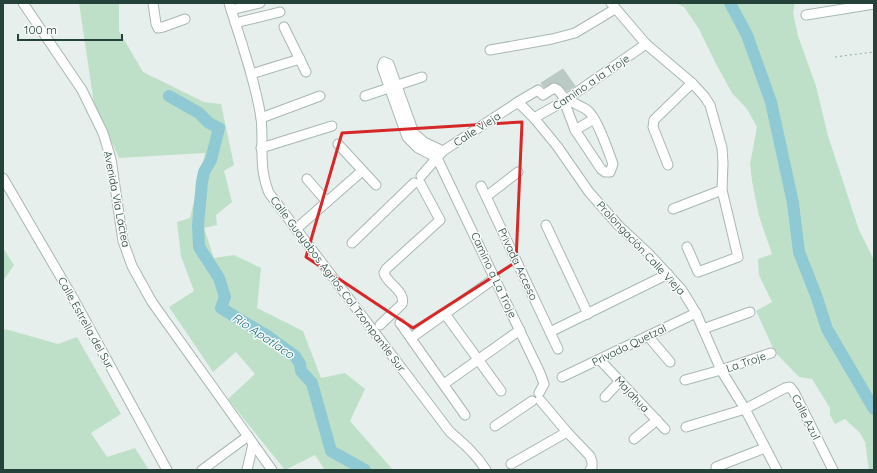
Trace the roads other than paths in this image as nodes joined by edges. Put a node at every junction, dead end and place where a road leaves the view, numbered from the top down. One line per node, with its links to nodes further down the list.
1 (23, 3): 82 (street, Avenida Vía Láctea)
2 (153, 3): 9 (street)
3 (260, 3): 5 (street)
4 (874, 4): 8 (street)
5 (230, 6): 10 (street, Calle Guayabos Agrios Col Tzompantle Sur)
6 (613, 6): 12 (street); 13 (street)
7 (280, 12): 10 (street)
8 (806, 15)
9 (185, 19)
10 (235, 23): 17 (street, Calle Guayabos Agrios Col Tzompantle Sur)
11 (284, 27): 15 (street)
12 (646, 44): 19 (street); 23 (street, Camino a la Troje)
13 (490, 50)
14 (382, 58): 20 (street)
15 (300, 59): 16 (street); 17 (street)
16 (306, 72)
17 (251, 74): 25 (street, Calle Guayabos Agrios Col Tzompantle Sur)
18 (422, 77): 20 (street)
19 (692, 83): 33 (street); 41 (street)
20 (393, 87): 22 (street); 32 (street)
21 (320, 96): 25 (street)
22 (366, 96)
23 (566, 100): 24 (street, Calle Vieja); 26 (street, Camino a la Troje); 27 (street); 29 (street)
24 (517, 103): 26 (street, Prolongación Calle Vieja); 32 (street, Calle Vieja)
25 (261, 118): 31 (street, Calle Guayabos Agrios Col Tzompantle Sur)
26 (534, 118): 49 (street, Prolongación Calle Vieja)
27 (594, 119): 29 (street); 29 (street)
28 (332, 126): 31 (street)
29 (575, 130)
30 (338, 144): 34 (street)
31 (261, 148): 46 (street, Calle Guayabos Agrios Col Tzompantle Sur)
32 (440, 154): 38 (street, Calle Vieja); 50 (street, Camino a La Troje)
33 (668, 165)
34 (362, 171): 39 (street); 43 (street)
35 (518, 172): 42 (street)
36 (3, 178): 87 (street, Calle Estrella del Sur)
37 (307, 179): 43 (street)
38 (418, 181): 47 (street, Calle Vieja); 56 (street)
39 (376, 185)
40 (482, 186): 42 (street, Privada Acceso)
41 (722, 190): 44 (street); 48 (street)
42 (487, 196): 59 (street, Privada Acceso)
43 (327, 202): 46 (street)
44 (673, 209)
45 (546, 225): 54 (street)
46 (296, 230): 91 (street, Calle Guayabos Agrios Col Tzompantle Sur)
47 (352, 243)
48 (687, 247)
49 (668, 274): 52 (street, Prolongación Calle Vieja); 54 (street)
50 (495, 278): 53 (street); 58 (street, Camino a La Troje)
51 (750, 312): 57 (street)
52 (696, 313): 57 (street, Prolongación Calle Vieja); 60 (street, Privada Quetzal)
53 (445, 314): 61 (street); 64 (street)
54 (588, 314): 59 (street)
55 (400, 323): 61 (street)
56 (380, 325)
57 (703, 329): 67 (street, Prolongación Calle Vieja)
58 (520, 330): 64 (street); 74 (street, Camino a La Troje)
59 (550, 332): 62 (street, Privada Acceso)
60 (648, 336): 65 (street, Privada Quetzal); 66 (street)
61 (411, 338): 71 (street)
62 (558, 349)
63 (771, 353): 67 (street, La Troje)
64 (478, 360): 71 (street); 72 (street)
65 (600, 360): 68 (street, Privada Quetzal); 70 (street, Majahua)
66 (670, 362)
67 (722, 370): 69 (street, La Troje); 75 (street, Prolongación Calle Vieja)
68 (562, 377)
69 (685, 380)
70 (620, 381): 73 (street); 77 (street, Majahua)
71 (444, 384): 76 (street)
72 (502, 391)
73 (605, 397)
74 (537, 398): 78 (street); 81 (street)
75 (744, 409): 79 (street); 84 (street, Prolongación Calle Vieja); 94 (street, Calle Azul)
76 (464, 415)
77 (657, 420): 80 (street, Majahua); 83 (street)
78 (495, 426)
79 (686, 427)
80 (665, 429)
81 (567, 432): 85 (street); 92 (street)
82 (250, 440): 88 (street); 89 (street); 90 (street, Avenida Vía Láctea)
83 (634, 440)
84 (765, 448): 86 (street); 93 (street, Prolongación Calle Vieja)
85 (511, 464)
86 (716, 467)
87 (167, 470)
88 (202, 470)
89 (247, 470)
90 (272, 470)
91 (486, 470)
92 (590, 470)
93 (777, 470)
94 (833, 470)

